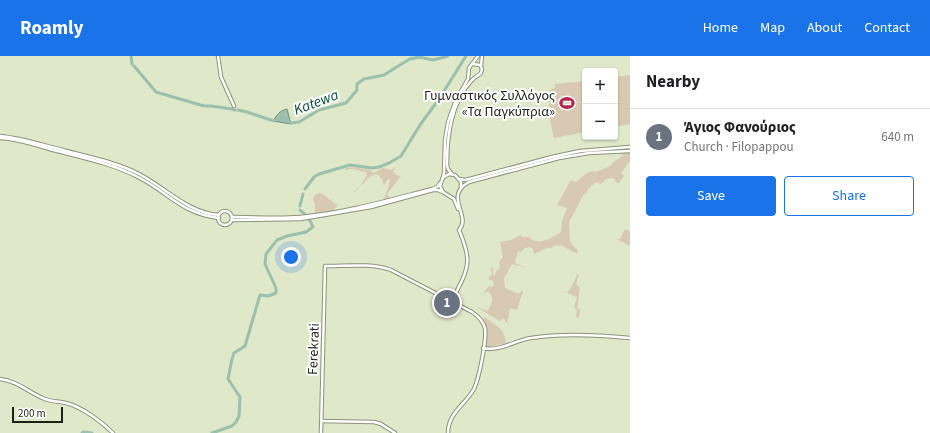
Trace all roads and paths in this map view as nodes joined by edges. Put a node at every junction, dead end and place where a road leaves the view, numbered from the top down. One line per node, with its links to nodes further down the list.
1 (218, 56): 8 (main road)
2 (478, 56): 4 (main road)
3 (482, 56): 5 (main road)
4 (473, 64): 5 (main road); 6 (main road)
5 (481, 66): 7 (main road)
6 (470, 73): 7 (main road); 13 (main road)
7 (476, 76): 12 (main road)
8 (234, 106)
9 (0, 137): 21 (main road)
10 (630, 147): 14 (main road)
11 (630, 151): 16 (main road)
12 (452, 174): 13 (main road); 14 (main road)
13 (443, 178): 15 (main road)
14 (460, 179): 16 (main road)
15 (440, 183): 17 (main road); 18 (main road)
16 (461, 189): 19 (main road)
17 (433, 190): 18 (main road); 22 (main road)
18 (443, 192): 20 (main road)
19 (458, 193): 20 (main road); 23 (main road)
20 (447, 195): 23 (main road)
21 (219, 217): 22 (main road); 22 (main road)
22 (232, 219)
23 (462, 219): 24 (main road)
24 (452, 301): 26 (main road); 28 (main road, Ferekrati)
25 (630, 338): 26 (main road)
26 (483, 348): 32 (main road)
27 (0, 379): 29 (main road)
28 (321, 421): 30 (main road, Ferekrati); 31 (main road)
29 (113, 433)
30 (321, 433)
31 (395, 433)
32 (448, 433)

